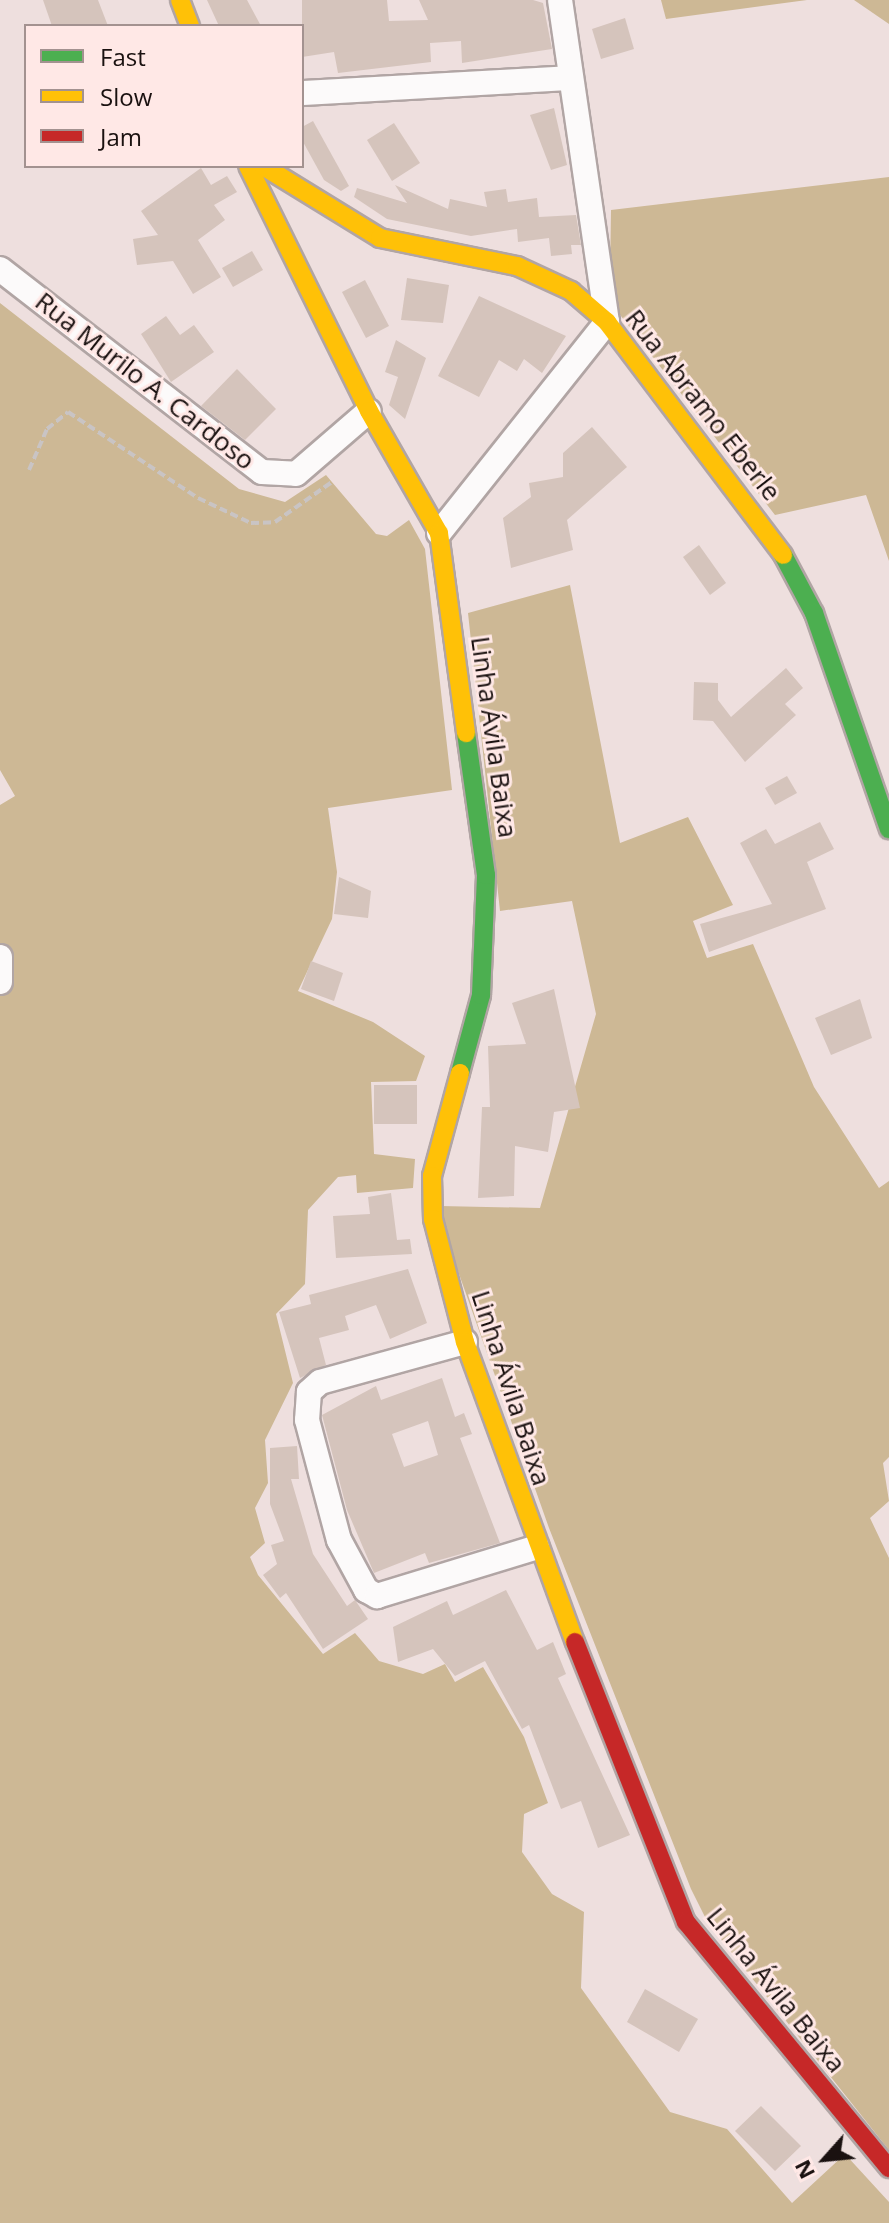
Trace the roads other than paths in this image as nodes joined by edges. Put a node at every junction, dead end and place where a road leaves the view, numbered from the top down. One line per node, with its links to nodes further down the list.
1 (180, 0): 3 (street)
2 (560, 0): 4 (street)
3 (189, 24)
4 (570, 78): 5 (street); 9 (street)
5 (304, 93)
6 (249, 168): 10 (street)
7 (266, 168): 9 (street, Rua Abramo Eberle)
8 (0, 269): 10 (street, Rua Murilo A. Cardoso)
9 (607, 322): 11 (street); 12 (street, Rua Abramo Eberle)
10 (369, 411): 11 (street)
11 (439, 533): 15 (street, Linha Ávila Baixa)
12 (889, 829)
13 (0, 957): 14 (street)
14 (0, 982)
15 (465, 1342): 16 (street, Linha Ávila Baixa); 16 (street)
16 (537, 1547): 17 (street, Linha Ávila Baixa)
17 (889, 2168)

